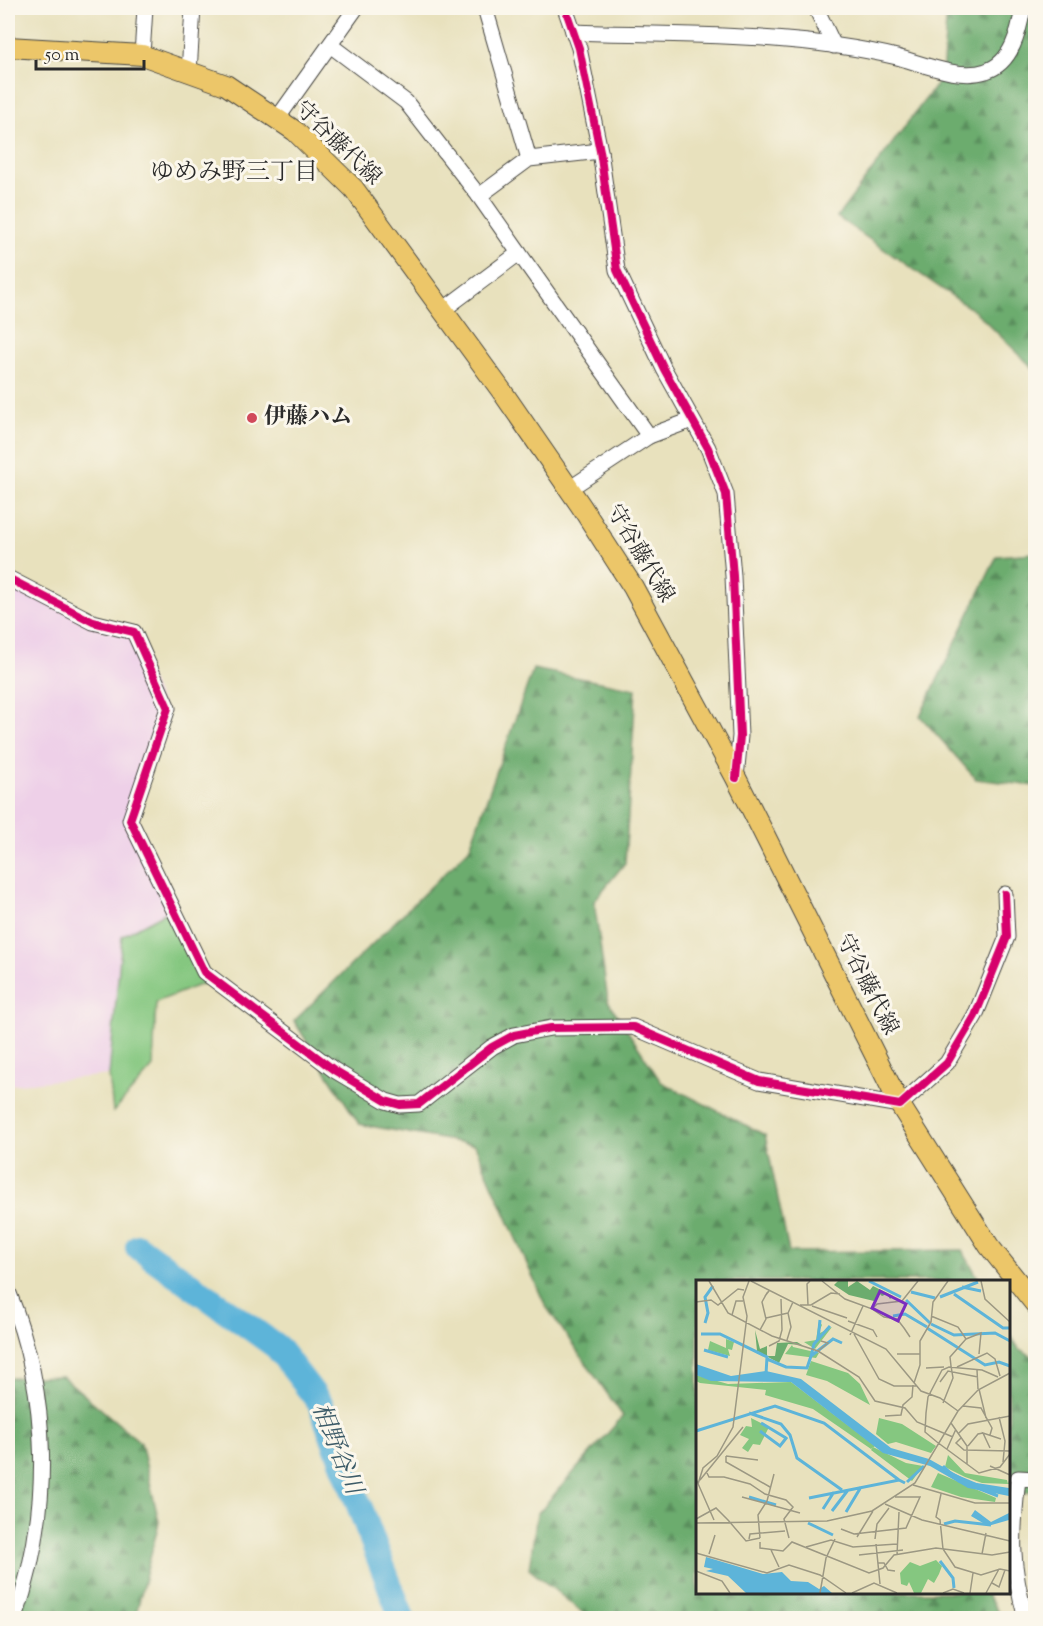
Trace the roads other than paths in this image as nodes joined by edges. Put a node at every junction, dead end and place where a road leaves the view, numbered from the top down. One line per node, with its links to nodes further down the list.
1 (145, 8): 12 (street)
2 (193, 8): 13 (street)
3 (356, 8): 9 (street)
4 (485, 8): 16 (street)
5 (565, 8): 8 (street)
6 (816, 8): 10 (street)
7 (1023, 8): 10 (street)
8 (573, 32): 10 (street); 15 (street)
9 (330, 45): 14 (street); 17 (street)
10 (834, 46)
11 (8, 47): 12 (main road, 守谷藤代線)
12 (142, 55): 13 (main road, 守谷藤代線)
13 (189, 72): 14 (main road, 守谷藤代線)
14 (277, 119): 19 (main road, 守谷藤代線)
15 (600, 151): 16 (street); 20 (street)
16 (529, 159): 17 (street)
17 (479, 196): 18 (street)
18 (519, 253): 19 (street); 21 (street)
19 (443, 310): 22 (main road, 守谷藤代線)
20 (692, 420): 21 (street); 24 (street)
21 (649, 436): 22 (street)
22 (569, 489): 24 (main road, 守谷藤代線)
23 (8, 578): 26 (street)
24 (736, 778): 26 (main road, 守谷藤代線)
25 (1005, 894): 26 (street)
26 (900, 1105): 28 (main road, 守谷藤代線)
27 (8, 1291): 30 (street)
28 (1035, 1305)
29 (1035, 1479): 31 (street)
30 (15, 1618)
31 (1026, 1618)

